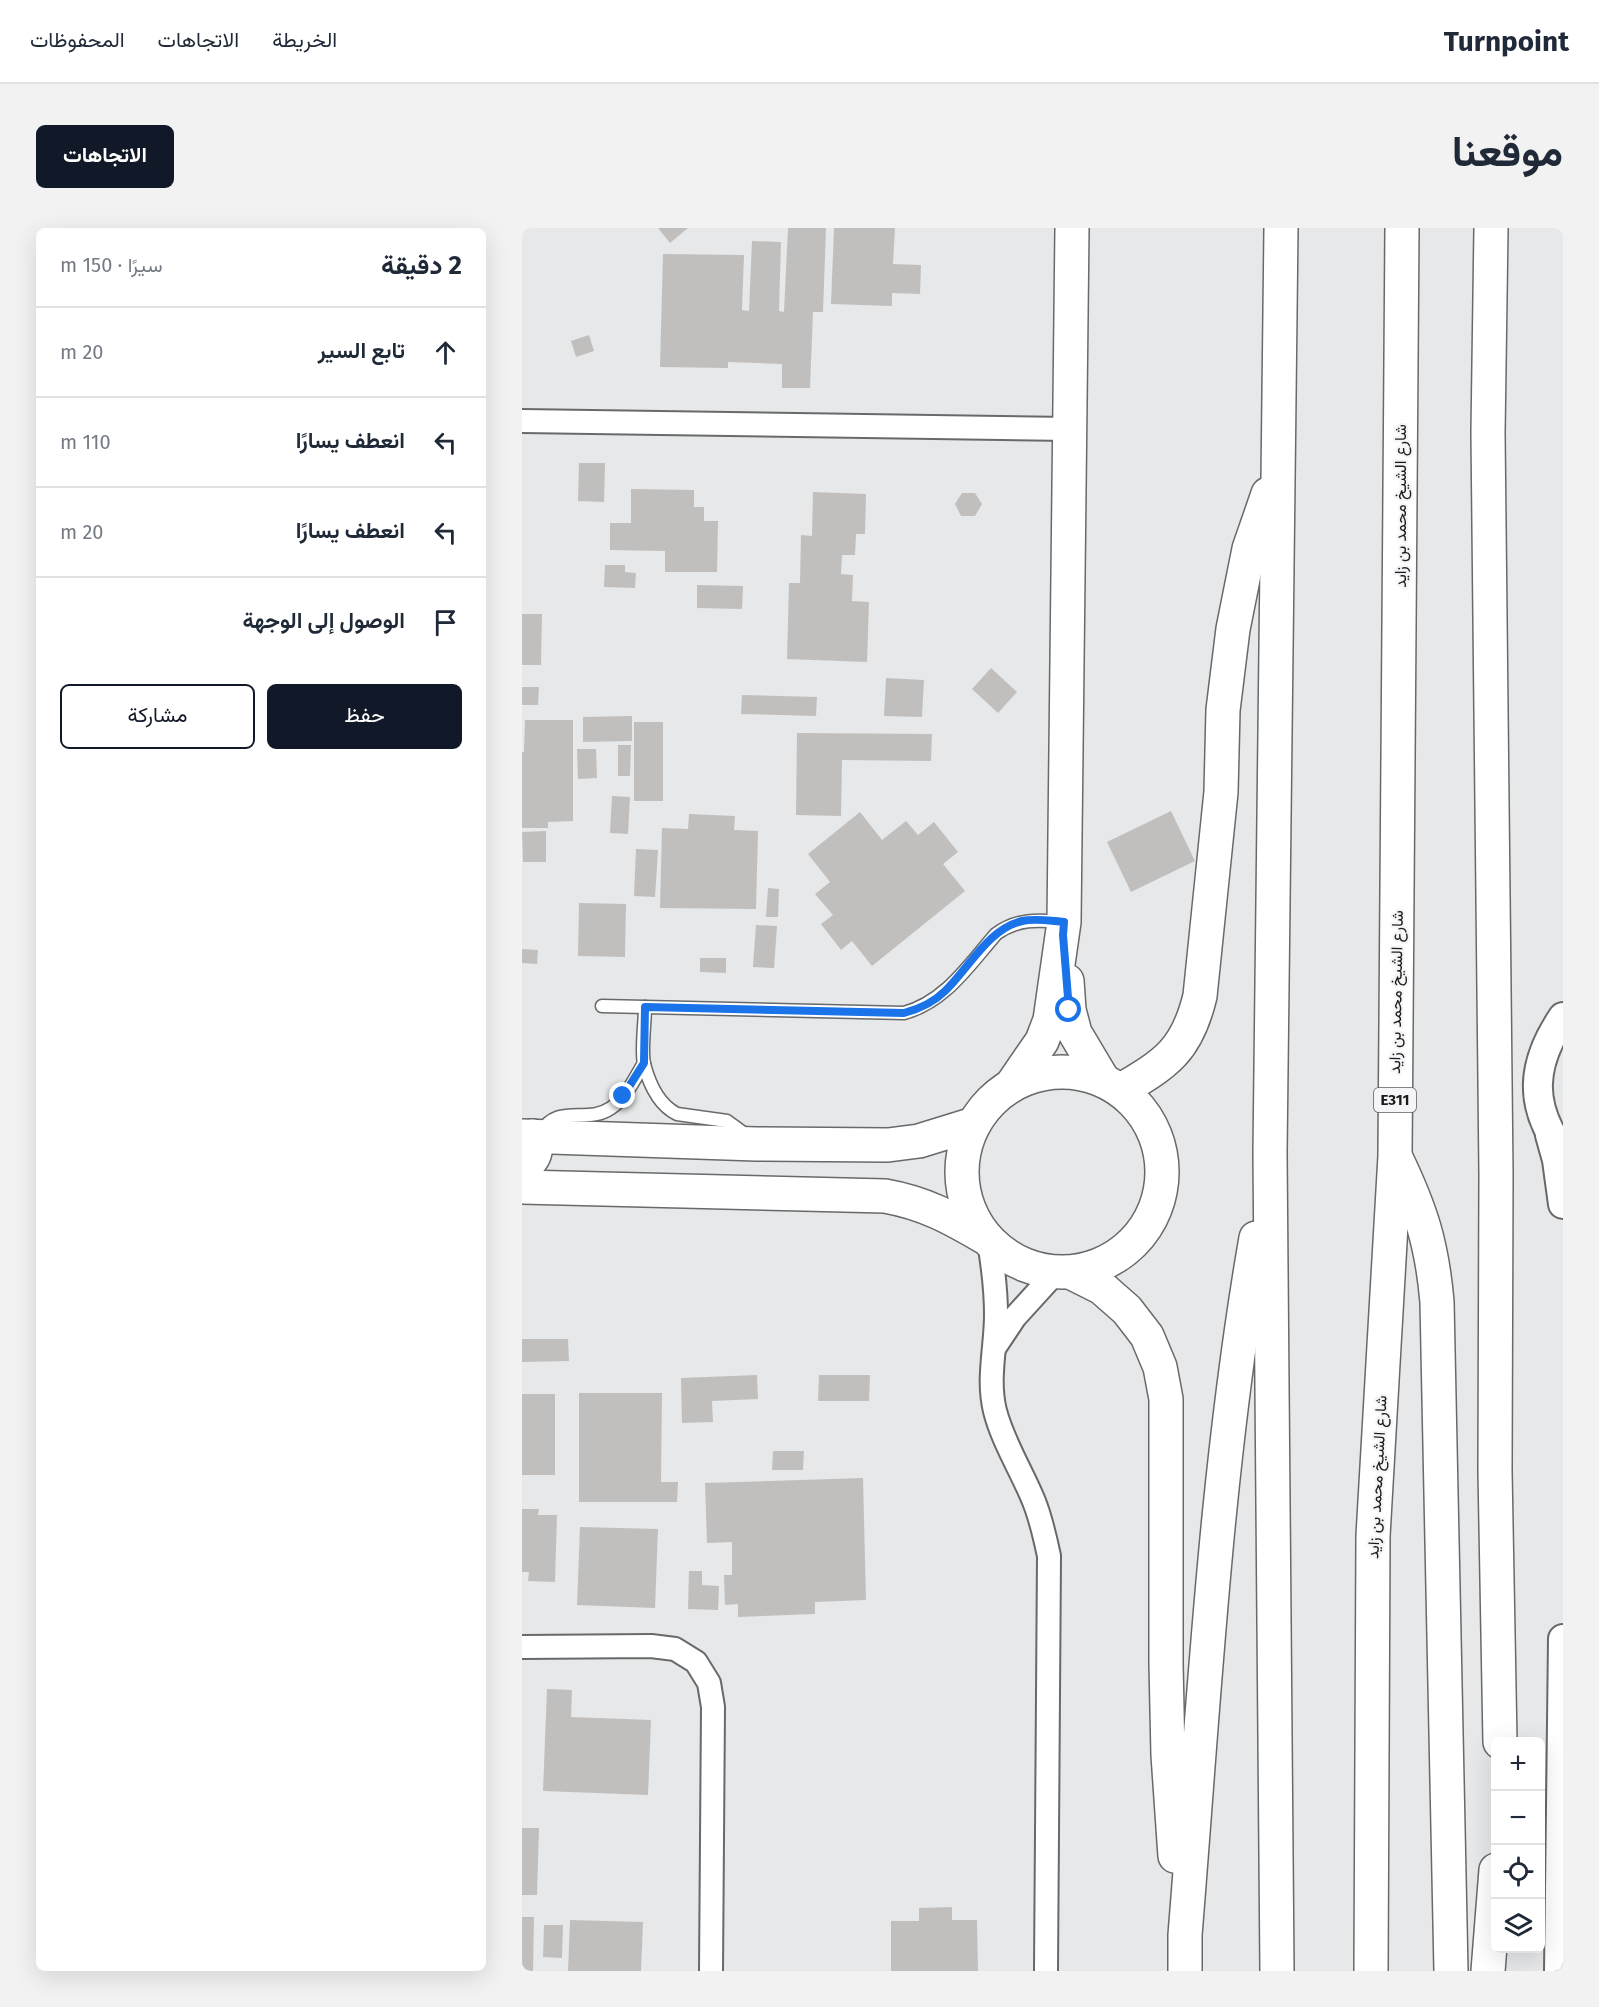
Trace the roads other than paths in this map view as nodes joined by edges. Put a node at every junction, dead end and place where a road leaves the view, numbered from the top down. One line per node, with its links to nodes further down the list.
1 (1072, 228): 6 (main road)
2 (1281, 228): 7 (main road)
3 (1402, 228): 20 (main road, شارع الشيخ محمد بن زايد / E311)
4 (1491, 228): 28 (main road)
5 (522, 421): 6 (street)
6 (1070, 429): 8 (main road)
7 (1277, 470): 13 (main road); 19 (main road)
8 (1064, 928): 10 (lane); 13 (main road); 14 (main road)
9 (602, 1006): 10 (lane)
10 (645, 1007): 12 (lane)
11 (1563, 1017): 18 (street)
12 (644, 1063): 16 (lane); 17 (lane)
13 (1112, 1085): 14 (main road); 24 (main road)
14 (1011, 1086): 15 (main road)
15 (974, 1124): 17 (main road); 23 (main road)
16 (529, 1143): 17 (main road)
17 (756, 1144)
18 (1556, 1144): 22 (street)
19 (1270, 1153): 30 (main road); 34 (main road)
20 (1395, 1156): 35 (main road, شارع الشيخ محمد بن زايد / E311); 36 (main road)
21 (522, 1187): 23 (main road)
22 (1563, 1204)
23 (986, 1239): 24 (main road); 25 (street)
24 (1064, 1273): 25 (street); 30 (main road)
25 (994, 1348): 32 (street)
26 (1563, 1639): 38 (street)
27 (522, 1647): 31 (street)
28 (1500, 1737)
29 (1494, 1899): 37 (main road)
30 (1185, 1935): 33 (main road)
31 (711, 1971)
32 (1046, 1971)
33 (1185, 1971)
34 (1277, 1971)
35 (1371, 1971)
36 (1451, 1971)
37 (1488, 1971)
38 (1559, 1971)

